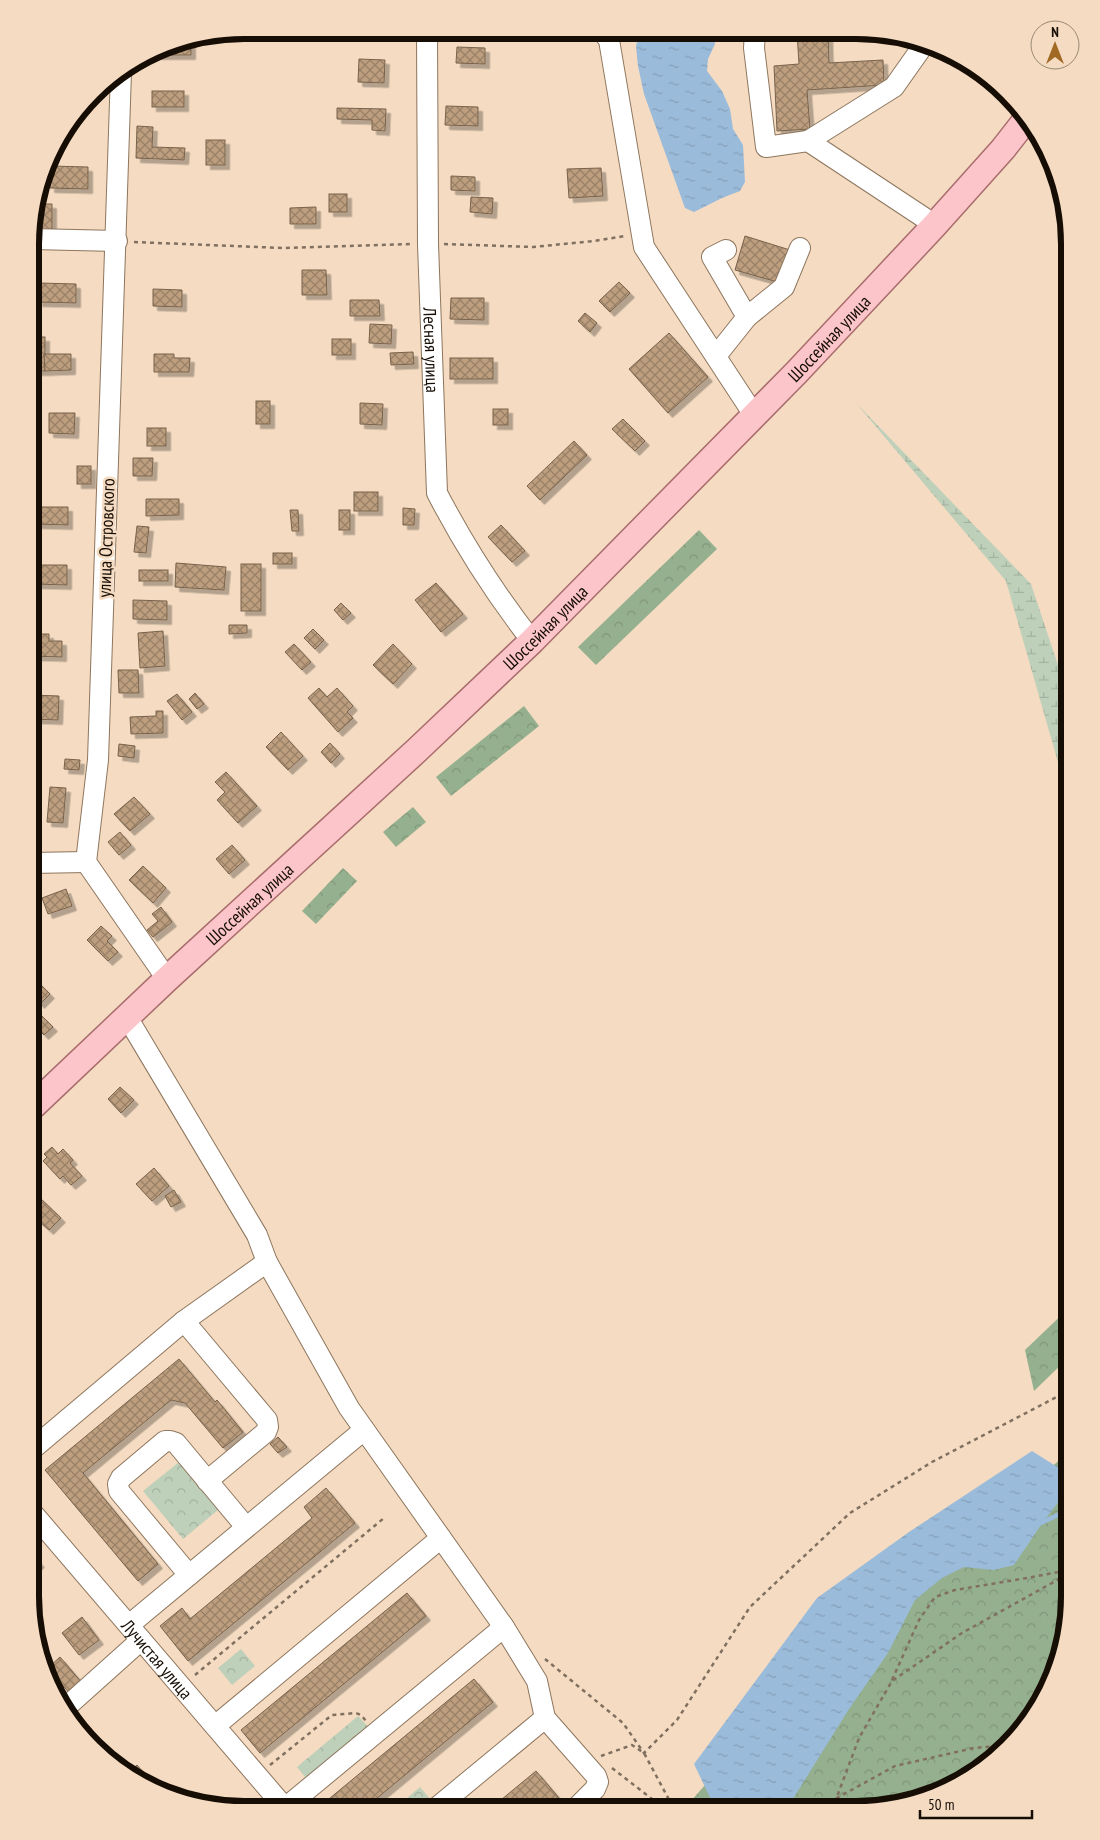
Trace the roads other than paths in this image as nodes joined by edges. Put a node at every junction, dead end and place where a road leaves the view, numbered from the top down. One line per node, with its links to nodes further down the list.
1 (427, 39): 16 (street, Лесная улица)
2 (608, 39): 14 (street)
3 (755, 39): 7 (street)
4 (919, 49): 7 (street)
5 (121, 80): 10 (street, улица Островского)
6 (1023, 124): 8 (main road, Шоссейная улица)
7 (808, 141): 8 (street)
8 (934, 226): 15 (main road, Шоссейная улица)
9 (39, 239): 10 (street)
10 (116, 241): 17 (street, улица Островского)
11 (800, 248): 13 (street)
12 (726, 250): 13 (street)
13 (747, 317): 14 (street)
14 (716, 356): 15 (street)
15 (754, 415): 16 (main road, Шоссейная улица)
16 (532, 641): 19 (main road, Шоссейная улица)
17 (86, 862): 18 (street); 19 (street)
18 (39, 863)
19 (168, 979): 20 (main road, Шоссейная улица)
20 (127, 1017): 21 (main road, Шоссейная улица); 22 (street)
21 (39, 1100)
22 (267, 1262): 23 (street); 24 (street)
23 (184, 1321): 25 (street); 26 (street)
24 (364, 1430): 28 (street); 29 (street)
25 (39, 1443)
26 (207, 1481): 28 (street); 30 (street)
27 (39, 1520): 32 (street, Лучистая улица)
28 (246, 1527): 30 (street)
29 (441, 1538): 31 (street); 35 (street)
30 (189, 1575): 32 (street)
31 (504, 1627): 34 (street); 37 (street)
32 (135, 1632): 33 (street); 35 (street, Лучистая улица)
33 (69, 1704)
34 (545, 1718): 38 (street); 39 (street)
35 (215, 1726): 36 (street, Лучистая улица)
36 (279, 1801)
37 (293, 1801)
38 (445, 1801)
39 (583, 1801)

